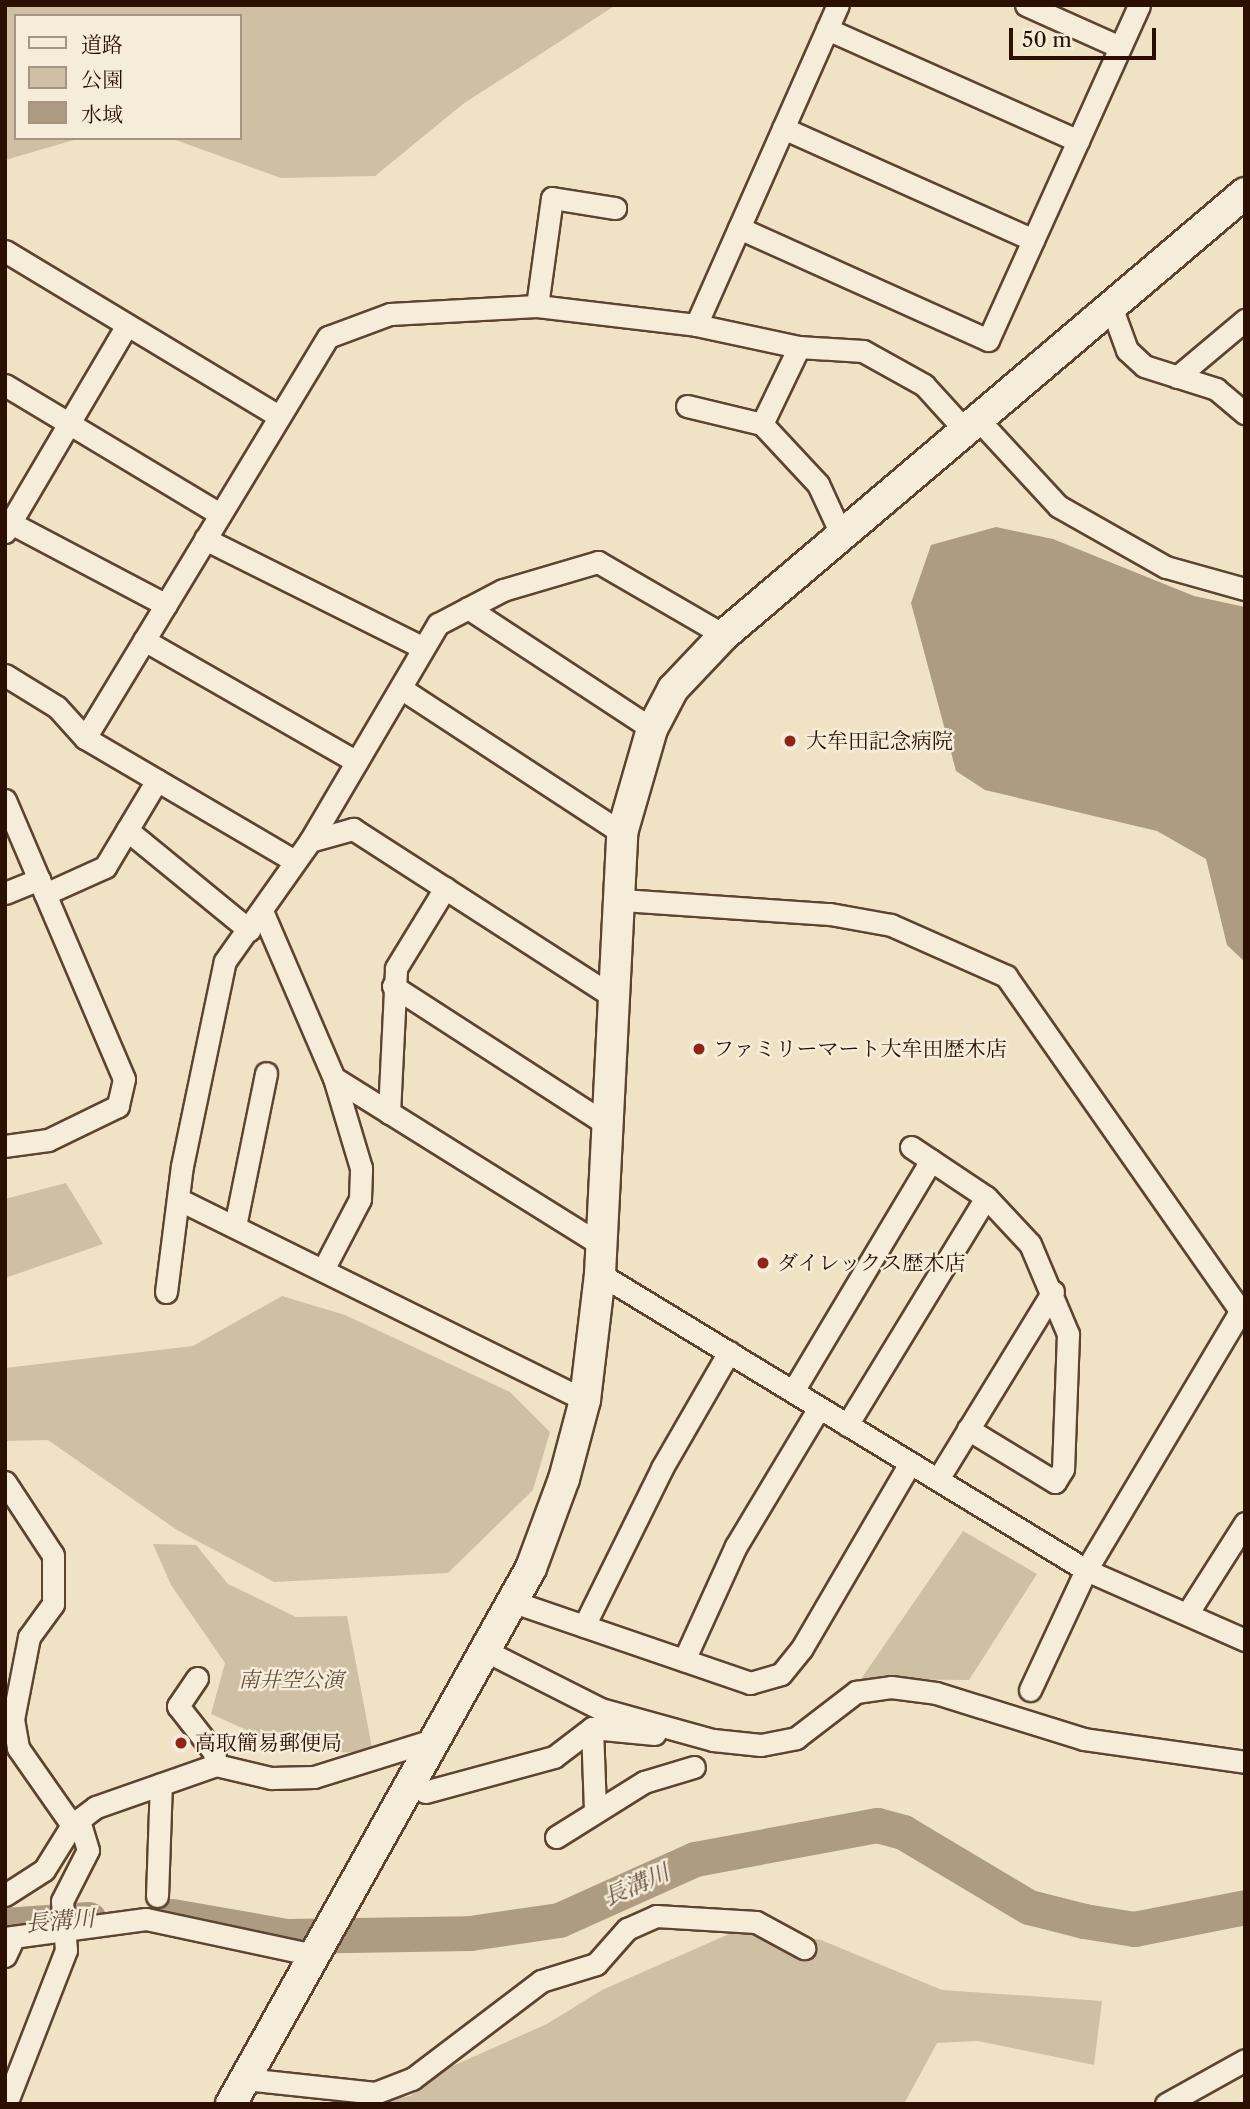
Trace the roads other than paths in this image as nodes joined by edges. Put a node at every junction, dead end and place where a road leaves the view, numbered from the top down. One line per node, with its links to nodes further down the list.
1 (838, 5): 4 (street)
2 (1026, 5): 5 (street)
3 (1139, 5): 5 (street)
4 (827, 29): 6 (street); 7 (street)
5 (1119, 47): 7 (street)
6 (783, 128): 10 (street); 11 (street)
7 (1078, 141): 11 (street)
8 (1245, 193): 14 (street)
9 (615, 208): 13 (street)
10 (739, 228): 11 (street); 17 (street)
11 (1033, 240)
12 (5, 251): 16 (street)
13 (537, 306): 17 (street); 23 (street)
14 (1111, 306): 19 (street); 24 (street)
15 (1245, 320): 19 (street)
16 (127, 325): 23 (street); 25 (street)
17 (696, 325): 18 (street)
18 (799, 347): 24 (street); 26 (street)
19 (1177, 377): 22 (street)
20 (5, 385): 25 (street)
21 (687, 406): 26 (street)
22 (1245, 413)
23 (277, 415): 27 (street)
24 (970, 423): 29 (street); 31 (street)
25 (69, 424): 27 (street); 28 (street)
26 (762, 424): 29 (street)
27 (220, 514): 30 (street)
28 (7, 525): 32 (street)
29 (841, 534): 34 (street)
30 (205, 539): 32 (street); 36 (street)
31 (1245, 589)
32 (166, 605): 35 (street)
33 (468, 608): 34 (street); 36 (street); 39 (street)
34 (724, 635): 39 (street)
35 (144, 640): 40 (street); 41 (street)
36 (422, 647): 38 (street)
37 (5, 675): 40 (street)
38 (402, 689): 41 (street); 45 (street)
39 (652, 729): 45 (street)
40 (85, 738): 42 (street)
41 (357, 762): 46 (street)
42 (157, 780): 44 (street); 47 (street)
43 (5, 800): 48 (street)
44 (127, 830): 48 (street); 53 (street)
45 (622, 833): 51 (street)
46 (310, 841): 47 (street); 49 (street)
47 (295, 861): 52 (street)
48 (42, 887): 50 (street); 60 (street)
49 (445, 888): 54 (street); 55 (street)
50 (5, 893)
51 (622, 900): 55 (street); 70 (street)
52 (262, 911): 53 (street); 57 (street)
53 (249, 930): 64 (street)
54 (393, 986): 58 (street); 59 (street)
55 (617, 999): 59 (street)
56 (266, 1073): 65 (street)
57 (334, 1078): 58 (street); 67 (street)
58 (389, 1113): 66 (street)
59 (609, 1126): 66 (street)
60 (5, 1146)
61 (911, 1147): 62 (street)
62 (931, 1160): 63 (street); 72 (street)
63 (986, 1197): 68 (street); 75 (street)
64 (181, 1201): 65 (street); 69 (street)
65 (235, 1226): 67 (street)
66 (600, 1260): 71 (street); 73 (street)
67 (324, 1268): 73 (street)
68 (1053, 1291): 76 (street); 76 (street)
69 (166, 1293)
70 (1243, 1315): 81 (street)
71 (729, 1352): 72 (street); 84 (street)
72 (793, 1391): 74 (street)
73 (585, 1400): 82 (street)
74 (820, 1408): 75 (street); 87 (street)
75 (848, 1425): 77 (street)
76 (968, 1429): 78 (street)
77 (910, 1463): 78 (street); 87 (street)
78 (938, 1479): 81 (street)
79 (5, 1482): 99 (street)
80 (1245, 1523): 83 (street)
81 (1086, 1570): 83 (street); 89 (street)
82 (511, 1601): 84 (street); 86 (street)
83 (1188, 1614): 85 (street)
84 (584, 1626): 87 (street)
85 (1245, 1640)
86 (484, 1650): 91 (street); 92 (street)
87 (684, 1660)
88 (197, 1678): 94 (street)
89 (1030, 1690)
90 (592, 1728): 92 (street); 97 (street); 98 (street)
91 (433, 1740): 94 (street); 106 (street)
92 (713, 1740): 93 (street)
93 (1245, 1762)
94 (216, 1765): 96 (street)
95 (694, 1767): 98 (street)
96 (161, 1784): 99 (street); 102 (street)
97 (425, 1792)
98 (595, 1810): 100 (street)
99 (76, 1822): 101 (street); 103 (street)
100 (556, 1838)
101 (5, 1895)
102 (157, 1896)
103 (65, 1932): 104 (street); 106 (street); 109 (street)
104 (8, 1943)
105 (804, 1948): 108 (street)
106 (314, 1955): 108 (street)
107 (1245, 2060): 110 (street)
108 (238, 2091)
109 (6, 2104)
110 (1166, 2104)

